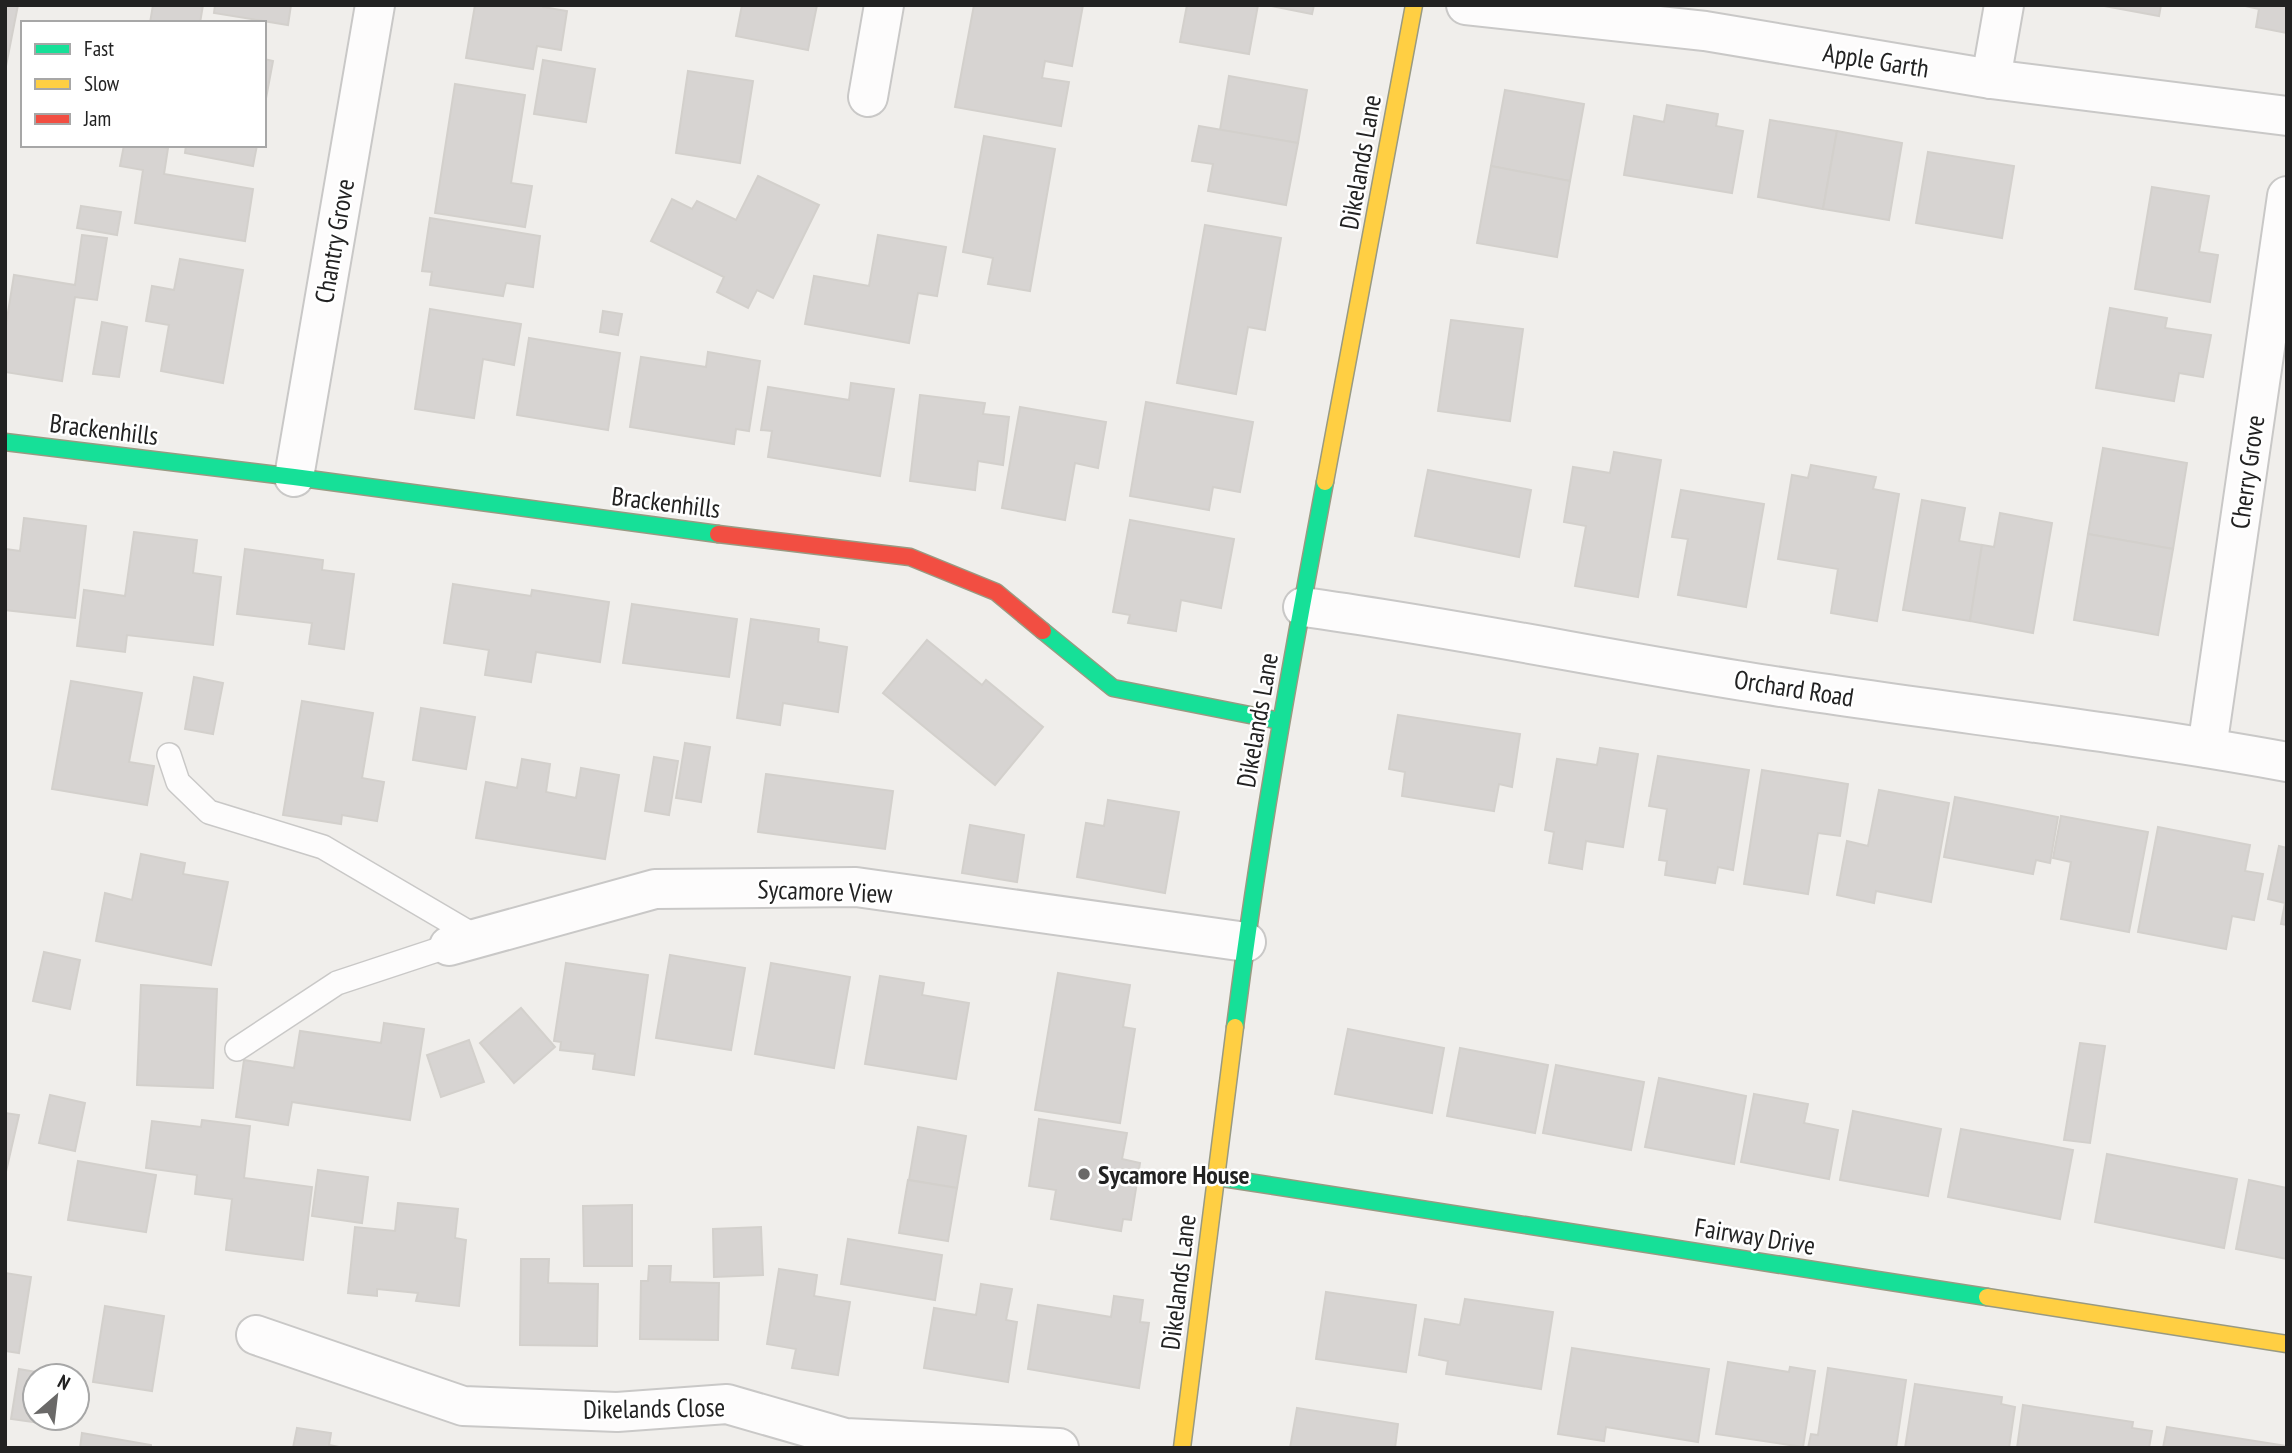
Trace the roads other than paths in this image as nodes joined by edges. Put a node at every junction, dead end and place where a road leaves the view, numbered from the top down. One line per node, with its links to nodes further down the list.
1 (375, 5): 11 (street, Chantry Grove)
2 (884, 5): 7 (street)
3 (1414, 5): 12 (street, Dikelands Lane)
4 (1466, 5): 6 (street, Apple Garth)
5 (2004, 5): 6 (street)
6 (1991, 79): 8 (street, Apple Garth)
7 (868, 97)
8 (2287, 116)
9 (2287, 196): 14 (street, Cherry Grove)
10 (5, 442): 11 (street, Brackenhills)
11 (294, 477): 13 (street, Brackenhills)
12 (1303, 607): 13 (street, Dikelands Lane); 14 (street, Orchard Road)
13 (1280, 721): 18 (street, Dikelands Lane)
14 (2207, 748): 16 (street, Orchard Road)
15 (169, 755): 17 (lane)
16 (2287, 762)
17 (464, 942): 18 (street, Sycamore View); 19 (lane)
18 (1246, 942): 20 (street, Dikelands Lane)
19 (237, 1049)
20 (1216, 1177): 22 (street, Fairway Drive); 24 (street, Dikelands Lane)
21 (256, 1335): 23 (street, Dikelands Close)
22 (2287, 1344)
23 (1059, 1448)
24 (1182, 1448)

